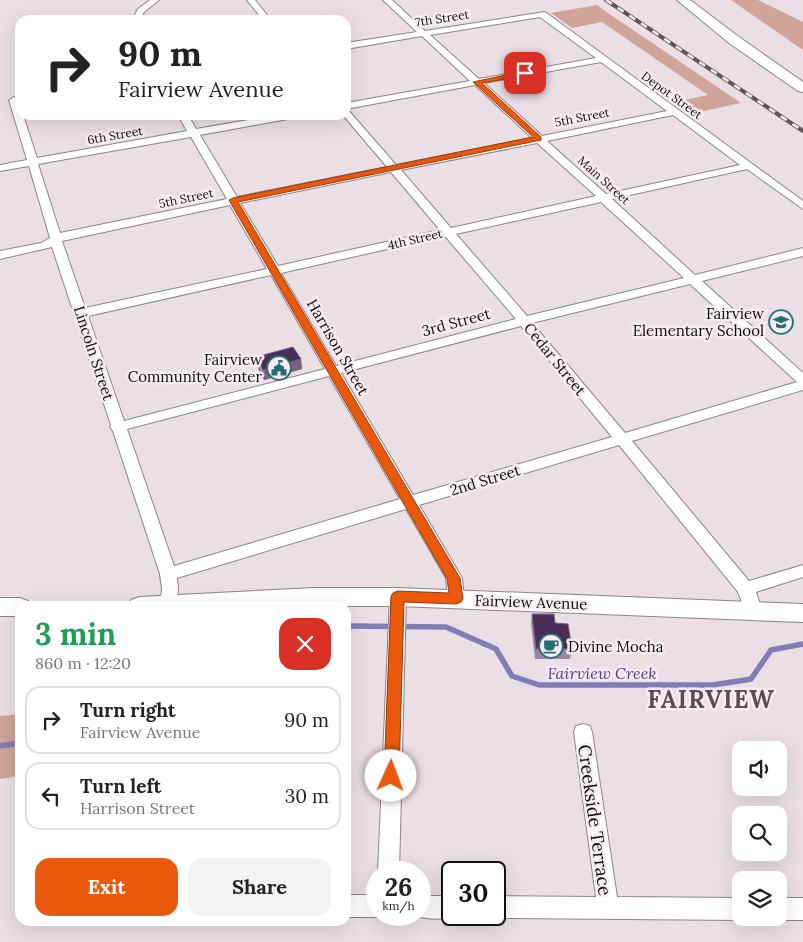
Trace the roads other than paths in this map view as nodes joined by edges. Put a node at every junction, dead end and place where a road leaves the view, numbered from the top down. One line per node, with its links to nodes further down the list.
1 (155, 0): 8 (street)
2 (251, 0): 9 (street)
3 (387, 0): 10 (street, Main Street)
4 (673, 0): 11 (highway)
5 (683, 0): 11 (highway)
6 (534, 4): 7 (street, Depot Street)
7 (542, 14): 10 (street, 7th Street); 13 (street, Depot Street)
8 (139, 15)
9 (263, 15)
10 (423, 33): 12 (street, 7th Street); 14 (street, Main Street)
11 (734, 40): 15 (highway)
12 (351, 45)
13 (602, 60): 14 (street); 17 (street, Depot Street)
14 (477, 82): 16 (street); 23 (street, Main Street)
15 (803, 88)
16 (351, 105)
17 (674, 112): 23 (street, 5th Street); 25 (street, Depot Street)
18 (351, 118): 27 (street, Cedar Street)
19 (20, 120): 24 (street, Lincoln Street)
20 (186, 120): 22 (street, Harrison Street)
21 (265, 120): 22 (street, 6th Street)
22 (193, 133): 24 (street, 6th Street); 29 (street, Harrison Street)
23 (538, 138): 27 (street, 5th Street); 28 (street, Main Street)
24 (33, 162): 26 (street, 6th Street); 32 (street, Lincoln Street)
25 (748, 166): 28 (street, 4th Street); 30 (street, Depot Street)
26 (0, 168)
27 (393, 169): 29 (street, 5th Street); 31 (street, Cedar Street)
28 (602, 197): 31 (street, 4th Street); 36 (street, Main Street)
29 (233, 200): 32 (street, 5th Street); 35 (street, Harrison Street)
30 (803, 206)
31 (448, 232): 35 (street, 4th Street); 38 (street, Cedar Street)
32 (56, 240): 34 (street, 5th Street); 37 (street, Lincoln Street)
33 (803, 252): 36 (street, 3rd Street)
34 (0, 255)
35 (274, 270): 37 (street, 4th Street); 39 (street, Harrison Street)
36 (694, 280): 38 (street, 3rd Street); 40 (street, Main Street)
37 (82, 313): 42 (street, Lincoln Street)
38 (524, 322): 39 (street, 3rd Street); 43 (street, Cedar Street)
39 (332, 371): 42 (street, 3rd Street); 44 (street, Harrison Street)
40 (803, 380)
41 (803, 385): 43 (street, 2nd Street)
42 (117, 427): 46 (street, Lincoln Street)
43 (621, 440): 44 (street, 2nd Street); 47 (street, Cedar Street)
44 (410, 502): 46 (street, 2nd Street); 48 (street, Harrison Street)
45 (803, 571): 47 (street)
46 (168, 574): 49 (street, Lincoln Street)
47 (746, 589): 54 (street, Cedar Street)
48 (456, 599): 51 (main road, Fairview Avenue); 54 (main road, Fairview Avenue)
49 (169, 601)
50 (273, 601): 51 (main road, Fairview Avenue)
51 (398, 604): 57 (street)
52 (0, 607): 53 (main road)
53 (15, 607)
54 (753, 611): 55 (main road, Fairview Avenue)
55 (803, 613)
56 (582, 732): 61 (street, Creekside Terrace)
57 (388, 861)
58 (351, 906): 59 (street)
59 (366, 906)
60 (506, 907): 61 (street, Creekside Terrace)
61 (608, 908): 62 (street, Creekside Terrace)
62 (732, 909)
63 (787, 909): 64 (street)
64 (803, 909)

